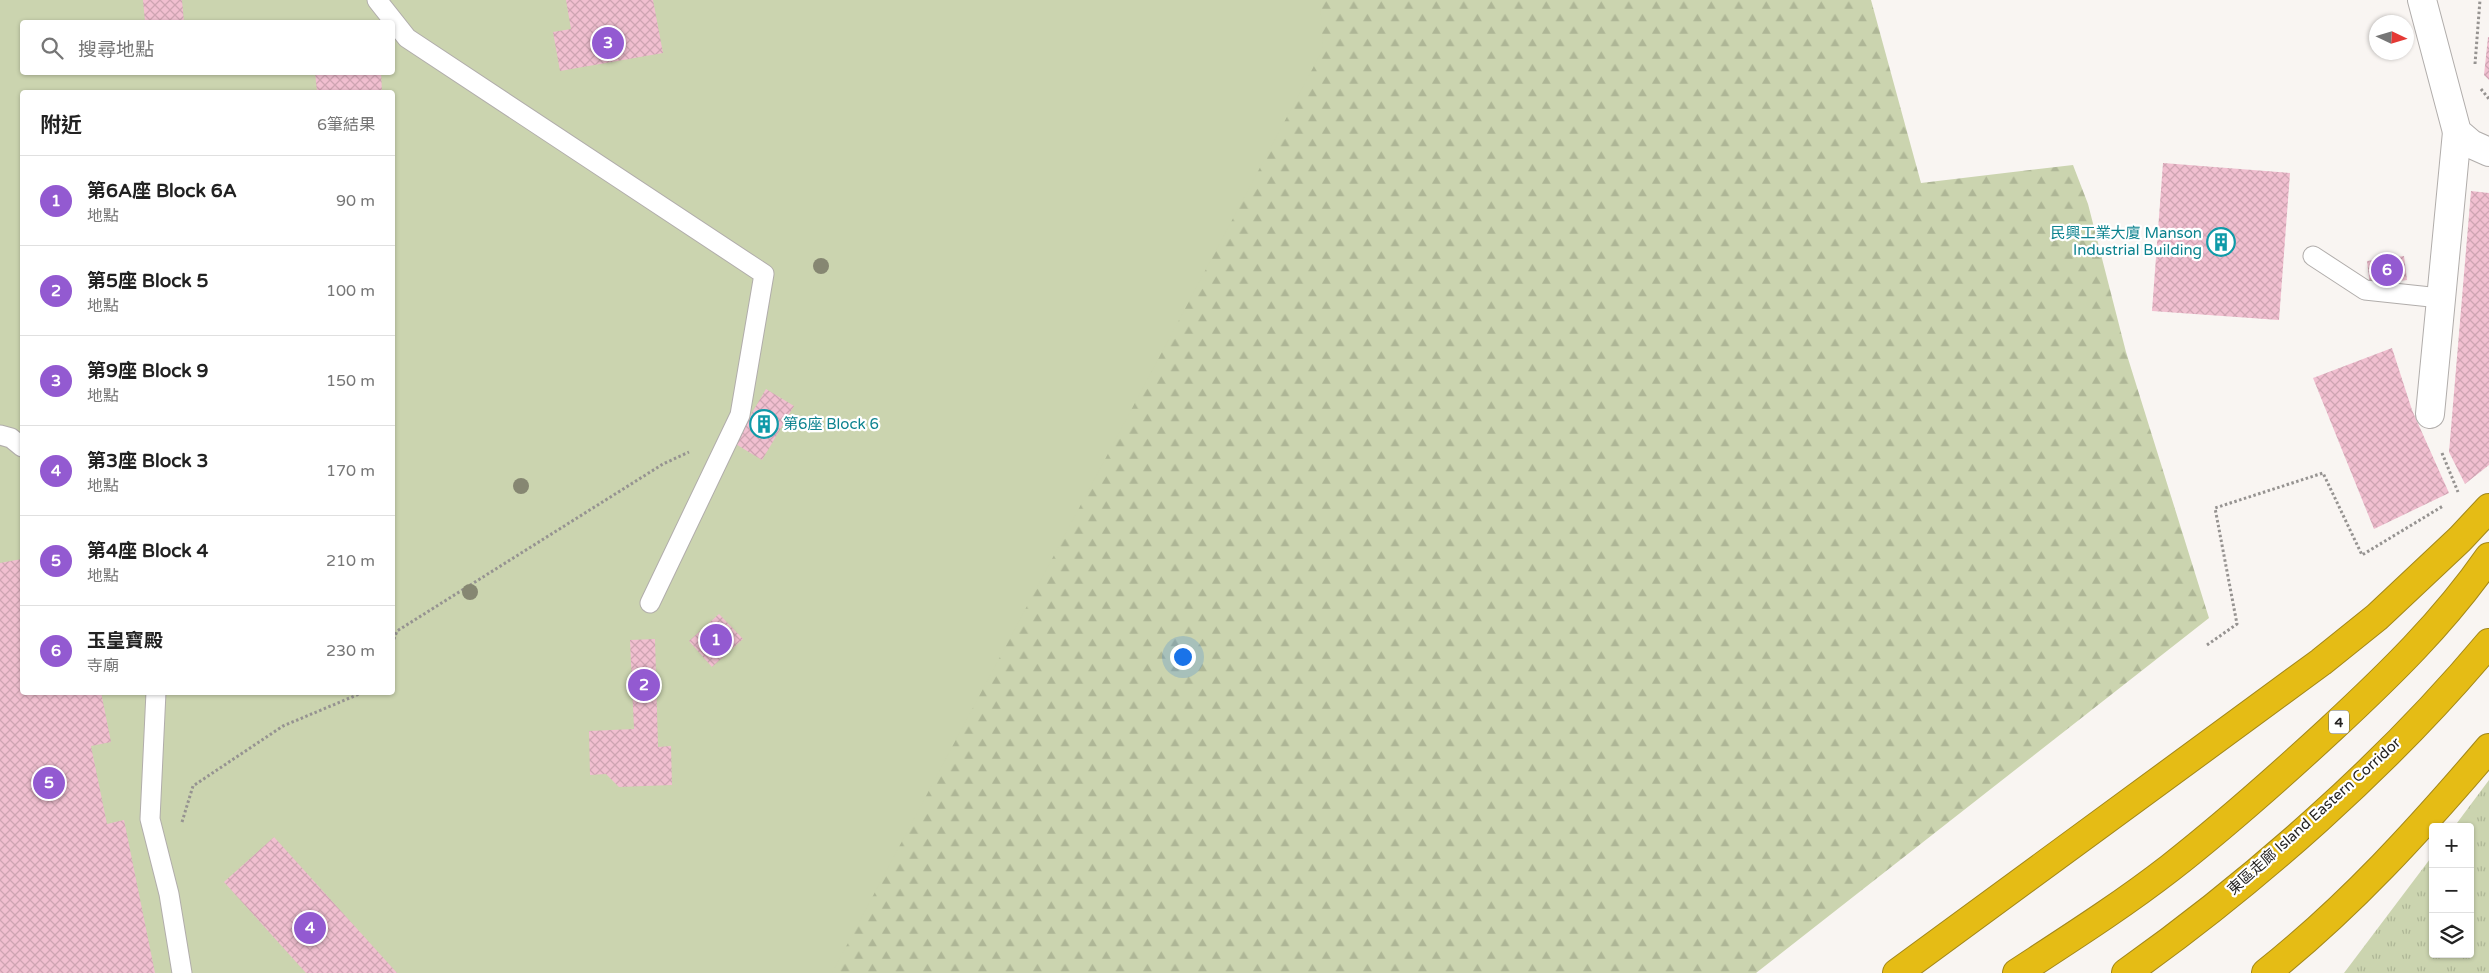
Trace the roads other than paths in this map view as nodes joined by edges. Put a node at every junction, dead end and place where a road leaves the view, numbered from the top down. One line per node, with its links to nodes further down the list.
1 (377, 0): 3 (lane)
2 (2422, 0): 5 (street)
3 (393, 20)
4 (395, 23): 14 (lane)
5 (2457, 132): 6 (street); 8 (street)
6 (2489, 152)
7 (2313, 256): 8 (lane)
8 (2440, 298): 9 (street)
9 (2430, 414)
10 (0, 436): 11 (lane)
11 (20, 445)
12 (2489, 508): 21 (highway)
13 (2489, 557): 22 (highway, 4)
14 (650, 602)
15 (2489, 643): 23 (highway, 東區走廊 Island Eastern Corridor)
16 (156, 695): 18 (lane)
17 (2489, 748): 24 (highway)
18 (178, 947): 19 (lane); 20 (lane)
19 (182, 973)
20 (191, 973)
21 (1896, 973)
22 (2017, 973)
23 (2126, 973)
24 (2266, 973)

